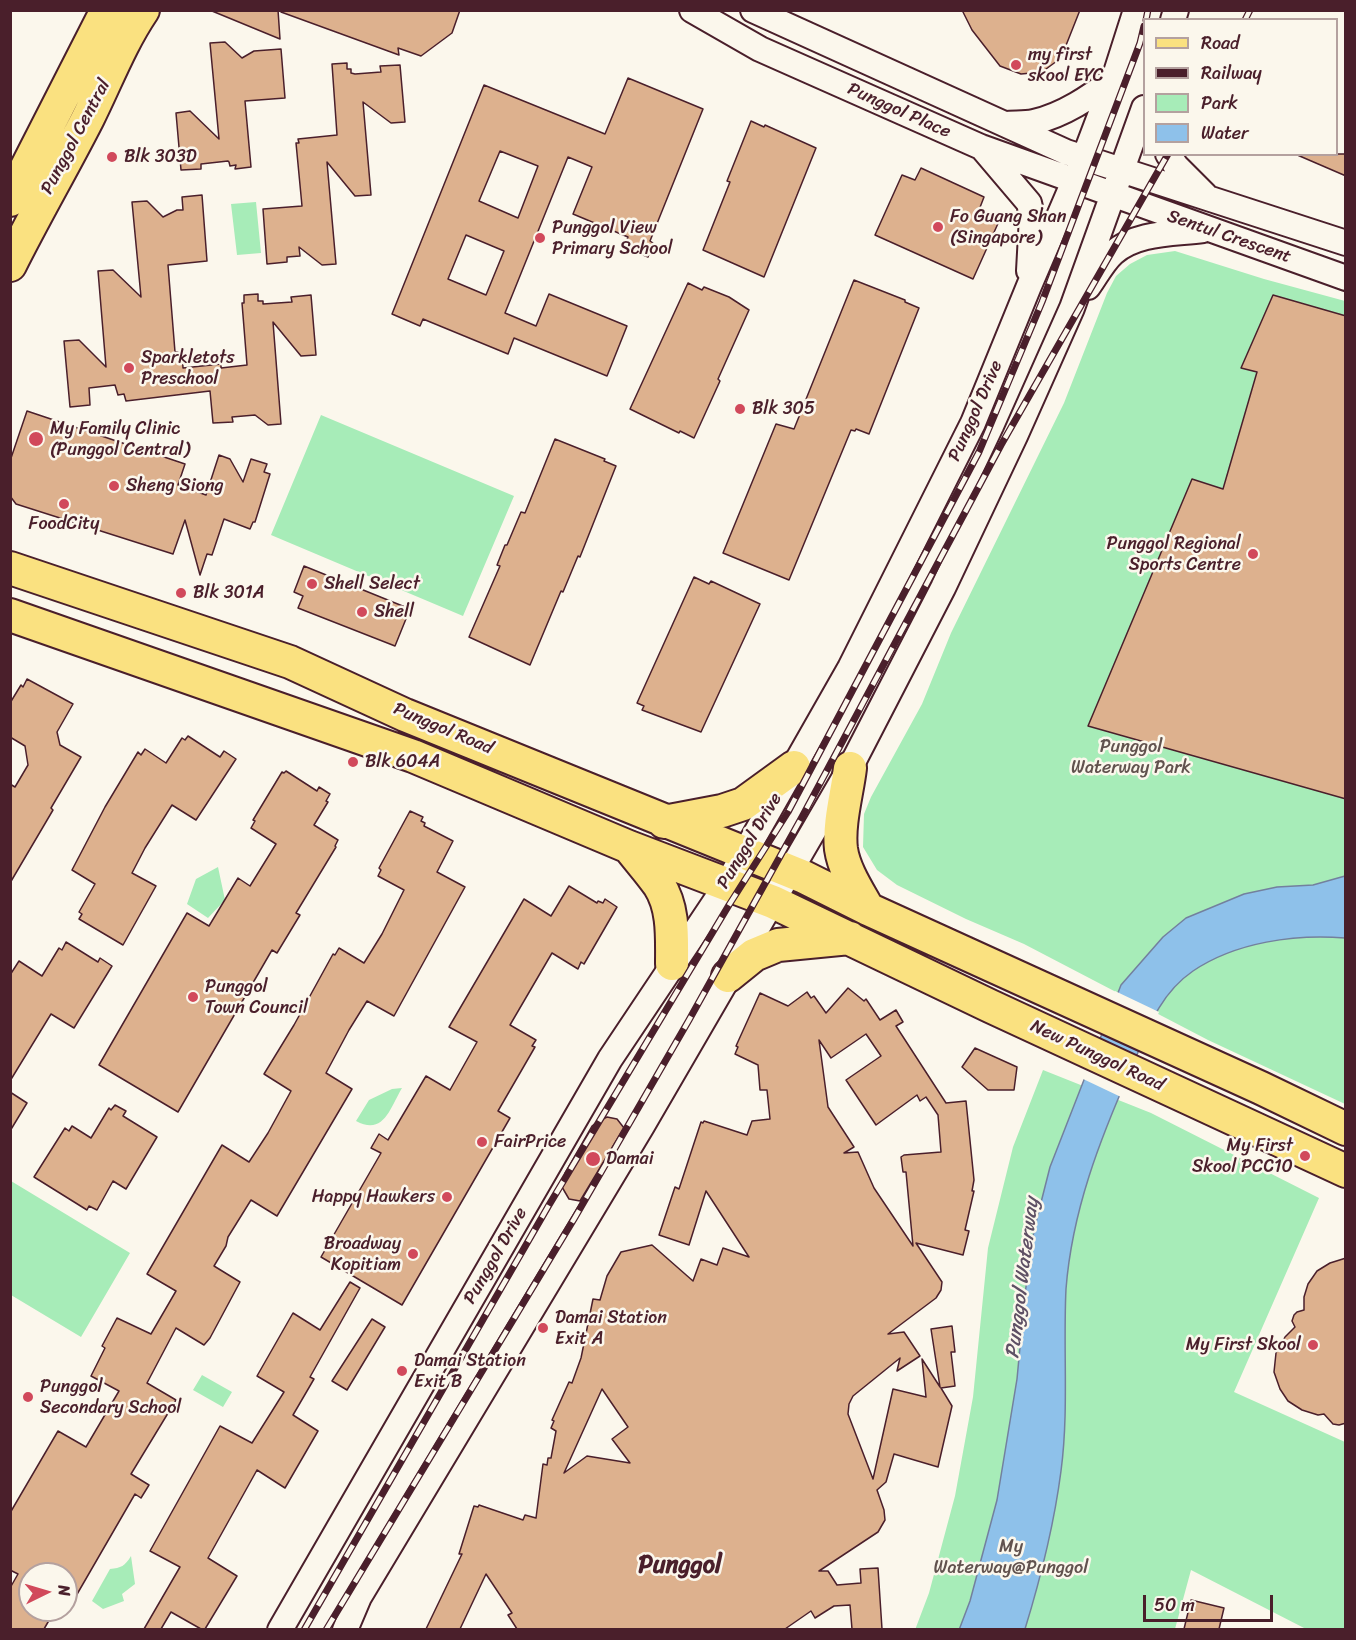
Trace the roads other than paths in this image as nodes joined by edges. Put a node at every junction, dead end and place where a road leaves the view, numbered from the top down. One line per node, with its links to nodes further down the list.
1 (107, 10): 16 (main road, Punggol Central)
2 (143, 10): 19 (main road, Punggol Central)
3 (692, 10): 9 (street, Punggol Place)
4 (753, 10): 8 (street, Punggol Place)
5 (1136, 10): 6 (street, Punggol Drive)
6 (1114, 79): 8 (street); 11 (street, Punggol Drive)
7 (1143, 111): 12 (street)
8 (1003, 124): 11 (street, Punggol Place)
9 (981, 147): 13 (street, Punggol Place); 21 (street)
10 (1169, 156): 15 (street)
11 (1084, 158): 12 (street, Punggol Place); 13 (street, Punggol Drive)
12 (1122, 172): 14 (street); 15 (street, Sentul Crescent)
13 (1075, 182): 14 (street, Punggol Place); 21 (street, Punggol Drive)
14 (1113, 196): 17 (street, Sentul Crescent); 22 (street)
15 (1208, 197): 18 (street, Sentul Crescent)
16 (10, 200)
17 (1209, 230): 20 (street, Sentul Crescent); 22 (street)
18 (1346, 243)
19 (10, 266)
20 (1346, 278)
21 (1029, 286): 25 (street, Punggol Drive)
22 (1072, 308): 26 (street)
23 (10, 568): 27 (main road, Punggol Road)
24 (10, 615): 28 (main road, Punggol Road)
25 (794, 767): 27 (main road); 29 (street, Punggol Drive)
26 (850, 768): 30 (street); 33 (main road)
27 (664, 822): 29 (main road, Punggol Road)
28 (629, 847): 31 (main road, Punggol Road); 35 (main road)
29 (744, 854): 30 (main road, Punggol Road); 31 (street, Punggol Drive)
30 (790, 872): 32 (street); 33 (main road, Punggol Road)
31 (727, 884): 32 (main road, Punggol Road); 35 (street, Punggol Drive)
32 (773, 902): 34 (main road, Punggol Road); 36 (street)
33 (868, 909): 37 (main road)
34 (850, 938): 36 (main road); 38 (main road, New Punggol Road)
35 (672, 964): 39 (street, Punggol Drive)
36 (728, 976): 40 (street)
37 (1346, 1129)
38 (1346, 1171)
39 (280, 1629)
40 (345, 1629)

